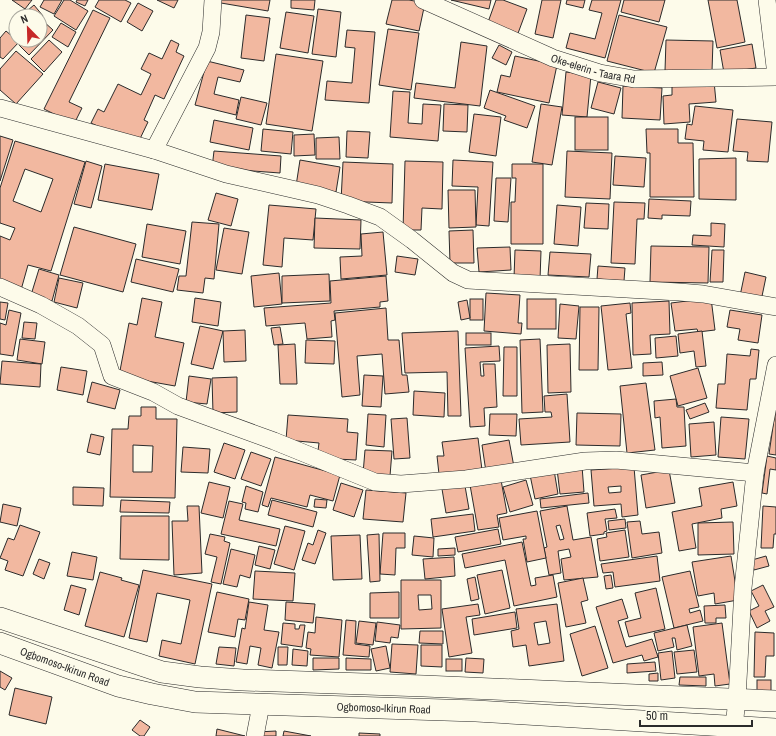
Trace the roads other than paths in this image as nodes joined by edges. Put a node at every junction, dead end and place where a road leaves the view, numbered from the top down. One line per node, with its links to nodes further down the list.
1 (213, 0): 6 (street)
2 (423, 0): 4 (street, Oke-elerin - Taara Rd)
3 (767, 0): 4 (street)
4 (776, 76)
5 (0, 108): 6 (street)
6 (154, 150): 8 (street)
7 (0, 287): 10 (street)
8 (776, 308)
9 (776, 365): 10 (street)
10 (755, 473): 13 (street)
11 (0, 618): 13 (main road, Ogbomoso-Ikirun Road)
12 (0, 643): 15 (main road, Ogbomoso-Ikirun Road)
13 (737, 699): 14 (main road, Ogbomoso-Ikirun Road); 17 (street)
14 (776, 702)
15 (261, 705): 17 (main road, Ogbomoso-Ikirun Road); 18 (street)
16 (776, 729): 17 (main road, Ogbomoso-Ikirun Road)
17 (732, 731)
18 (255, 736)

